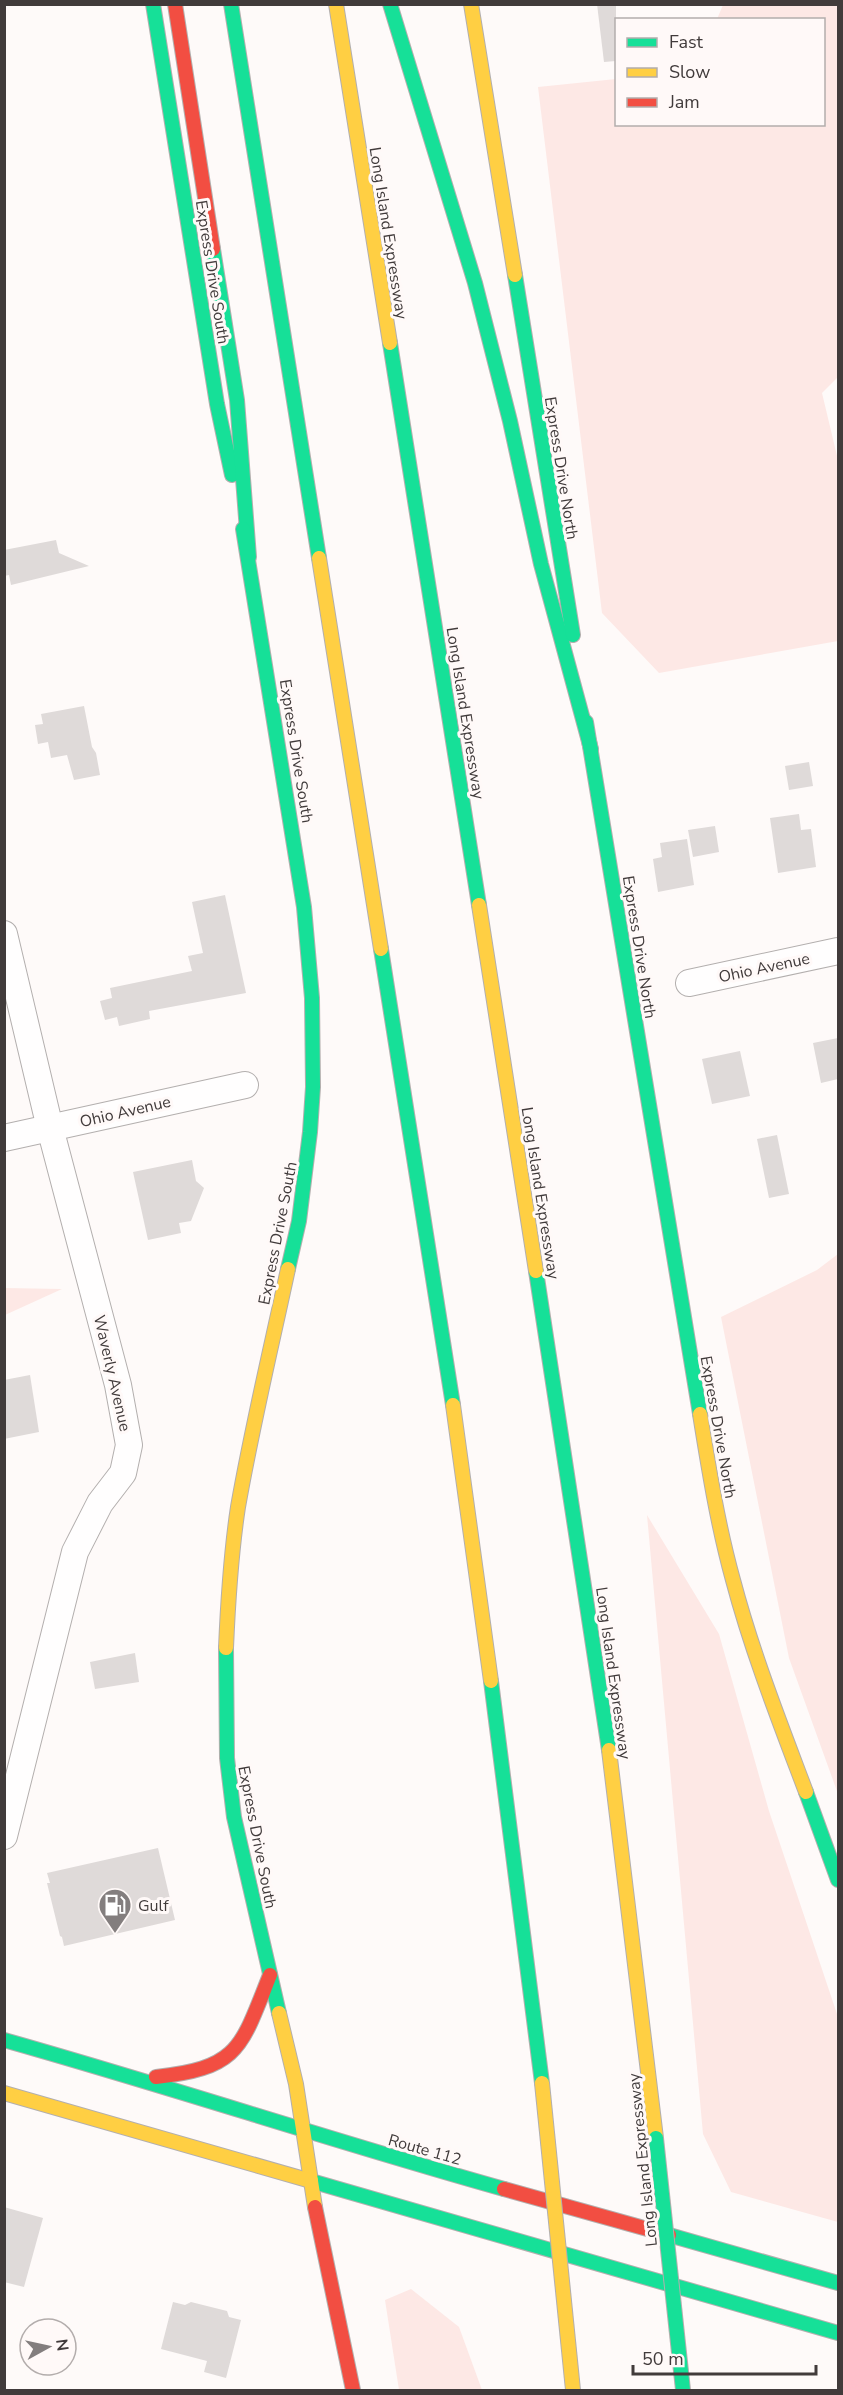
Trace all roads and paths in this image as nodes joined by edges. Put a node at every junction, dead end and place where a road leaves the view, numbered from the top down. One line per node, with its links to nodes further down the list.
1 (153, 4): 7 (main road, Express Drive South)
2 (175, 4): 7 (main road)
3 (231, 4): 26 (main road, bridge)
4 (336, 4): 27 (main road, Long Island Expressway, bridge)
5 (390, 4): 8 (main road)
6 (471, 4): 8 (main road, Express Drive North)
7 (249, 557): 17 (main road, Express Drive South)
8 (591, 749): 16 (main road, Express Drive North)
9 (4, 934): 13 (street, Waverly Avenue)
10 (838, 951): 11 (street, Ohio Avenue)
11 (689, 983)
12 (245, 1085): 13 (street, Ohio Avenue)
13 (50, 1128): 14 (street, Ohio Avenue); 15 (street, Waverly Avenue)
14 (4, 1138)
15 (4, 1836)
16 (838, 1880)
17 (270, 1975): 19 (main road); 21 (main road, Express Drive South)
18 (4, 2040): 19 (main road, Route 112)
19 (140, 2078): 21 (main road, Route 112)
20 (4, 2093): 22 (main road)
21 (303, 2129): 22 (main road, Express Drive South); 23 (main road, Route 112)
22 (311, 2181): 24 (main road); 25 (main road, Express Drive South)
23 (838, 2283)
24 (838, 2334)
25 (353, 2391)
26 (573, 2391)
27 (683, 2391)

